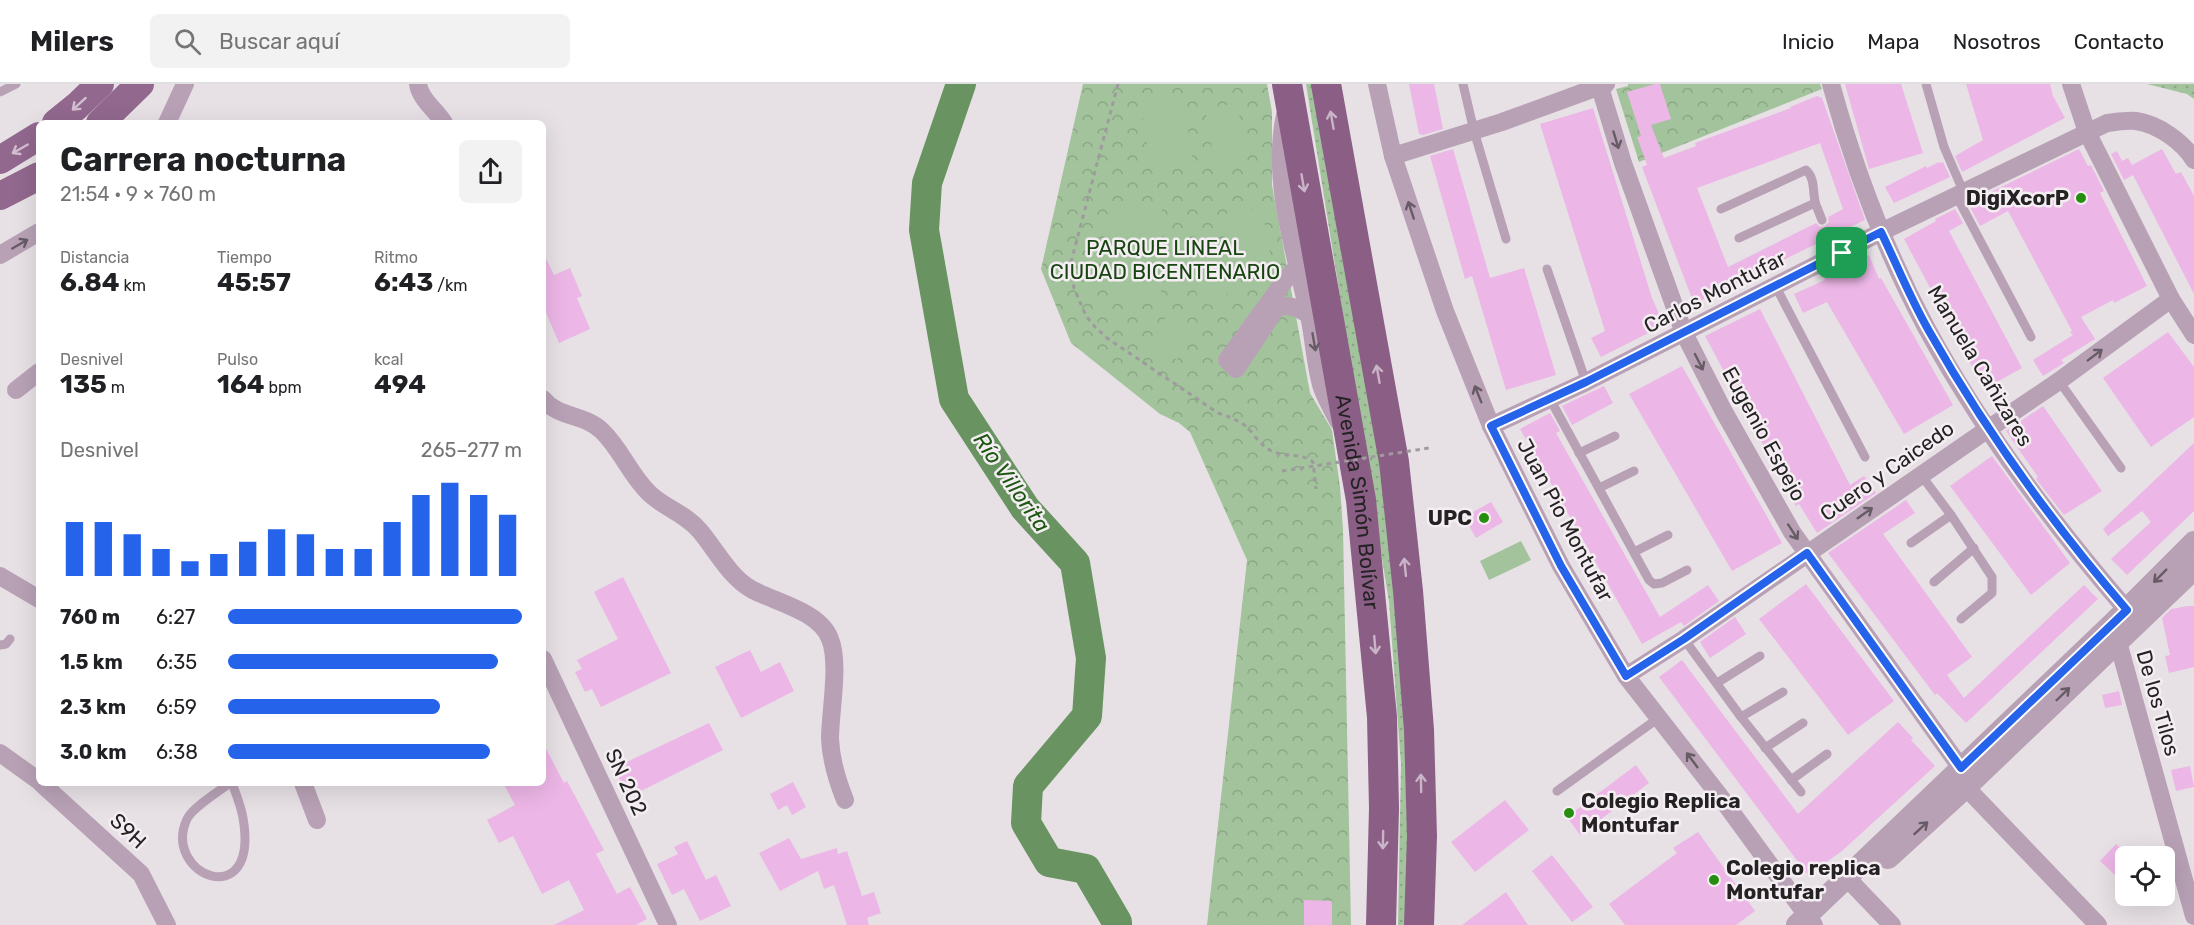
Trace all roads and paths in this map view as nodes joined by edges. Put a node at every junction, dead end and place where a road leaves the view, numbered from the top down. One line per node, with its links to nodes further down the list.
1 (16, 84): 15 (lane)
2 (100, 84): 16 (main road, one-way to 16)
3 (140, 84): 17 (main road)
4 (185, 84): 18 (street)
5 (418, 84): 19 (street)
6 (1118, 84): 65 (path)
7 (1326, 84): 112 (highway, Avenida Simón Bolívar, one-way to 7)
8 (1377, 84): 23 (street, Juan Pio Montufar)
9 (1463, 84): 20 (lane)
10 (1831, 84): 32 (street, Manuela Cañizares)
11 (1926, 84): 27 (lane)
12 (2071, 84): 21 (street)
13 (1602, 85): 20 (street); 44 (street, Eugenio Espejo, one-way to 44)
14 (1288, 91): 39 (street); 57 (highway, Avenida Simón Bolívar, one-way to 57)
15 (0, 92)
16 (60, 120)
17 (103, 120)
18 (170, 120)
19 (442, 120)
20 (1474, 131): 23 (street); 36 (lane)
21 (2087, 132): 25 (street, Carlos Montufar); 27 (street, Carlos Montufar); 42 (street)
22 (36, 138): 24 (main road, one-way to 24)
23 (1393, 156): 53 (street, Juan Pio Montufar, one-way to 23)
24 (0, 160)
25 (2194, 160)
26 (36, 178): 28 (main road)
27 (1960, 195): 32 (street, Carlos Montufar); 46 (lane)
28 (0, 196)
29 (1815, 203): 30 (lane); 31 (lane); 35 (lane)
30 (1721, 209)
31 (1822, 220)
32 (1881, 232): 37 (street, Carlos Montufar); 54 (street, Manuela Cañizares)
33 (36, 234): 38 (street, one-way to 33)
34 (1832, 236): 37 (lane)
35 (1739, 238)
36 (1506, 239)
37 (1842, 253): 41 (street, Carlos Montufar)
38 (0, 255)
39 (1298, 266): 43 (street); 43 (street)
40 (1547, 269): 49 (lane)
41 (1776, 287): 44 (street, Carlos Montufar); 59 (lane)
42 (2171, 299): 45 (street); 48 (street, Cuero y Caicedo, one-way to 42)
43 (1309, 315): 57 (street, one-way to 57)
44 (1684, 333): 49 (street, Carlos Montufar); 72 (street, Eugenio Espejo, one-way to 72)
45 (2194, 335)
46 (2031, 337)
47 (36, 374): 50 (street)
48 (2060, 381): 54 (street, Cuero y Caicedo); 60 (lane)
49 (1586, 382): 51 (street, Carlos Montufar)
50 (16, 390)
51 (1550, 399): 53 (street, Carlos Montufar); 58 (lane)
52 (546, 402): 104 (street)
53 (1491, 426): 86 (street, Juan Pio Montufar)
54 (1988, 429): 63 (street, Cuero y Caicedo); 78 (street, Manuela Cañizares)
55 (1616, 436): 58 (lane)
56 (1429, 448): 61 (path, bridge)
57 (1353, 451): 111 (highway, Avenida Simón Bolívar, one-way to 111)
58 (1580, 453): 64 (lane)
59 (1866, 457)
60 (2121, 468)
61 (1282, 471)
62 (1634, 471): 64 (lane)
63 (1921, 474): 66 (lane); 72 (street, Cuero y Caicedo, one-way to 63)
64 (1599, 488): 71 (lane)
65 (1316, 489)
66 (1951, 515): 68 (lane); 70 (lane)
67 (1668, 535): 71 (lane)
68 (1911, 543)
69 (2194, 543): 78 (street, one-way to 78)
70 (1974, 548): 76 (lane); 79 (lane)
71 (1634, 552): 74 (lane)
72 (1807, 553): 81 (street, Cuero y Caicedo); 95 (street, Eugenio Espejo)
73 (2194, 569): 82 (street)
74 (1687, 570)
75 (0, 576): 77 (street)
76 (1934, 582)
77 (36, 597)
78 (2127, 610): 95 (street)
79 (1961, 620)
80 (10, 639): 83 (lane)
81 (1684, 639): 86 (street, Cuero y Caicedo); 87 (lane)
82 (2118, 642): 95 (street, one-way to 82); 107 (street, De los Tilos)
83 (0, 645)
84 (1760, 656): 87 (lane)
85 (546, 665): 110 (street, SN 202)
86 (1626, 676): 89 (street, Juan Pio Montufar)
87 (1717, 683): 90 (lane)
88 (1783, 692): 90 (lane)
89 (1660, 717): 102 (lane); 108 (street, Juan Pio Montufar, one-way to 89)
90 (1741, 717): 92 (lane)
91 (1803, 723): 92 (lane)
92 (1766, 748): 97 (lane)
93 (0, 753): 96 (street, S9H)
94 (1827, 754): 97 (lane)
95 (1960, 777): 106 (street); 114 (street, Eugenio Espejo)
96 (36, 779)
97 (1791, 780): 103 (lane)
98 (44, 786): 109 (street, S9H)
99 (227, 786): 100 (lane)
100 (232, 786)
101 (304, 786): 105 (street)
102 (1557, 791)
103 (1801, 792)
104 (846, 800)
105 (317, 819)
106 (1851, 882): 108 (street); 113 (street)
107 (2194, 916)
108 (1809, 923)
109 (167, 925)
110 (668, 925)
111 (1381, 925)
112 (1419, 925)
113 (1892, 925)
114 (2097, 925)

